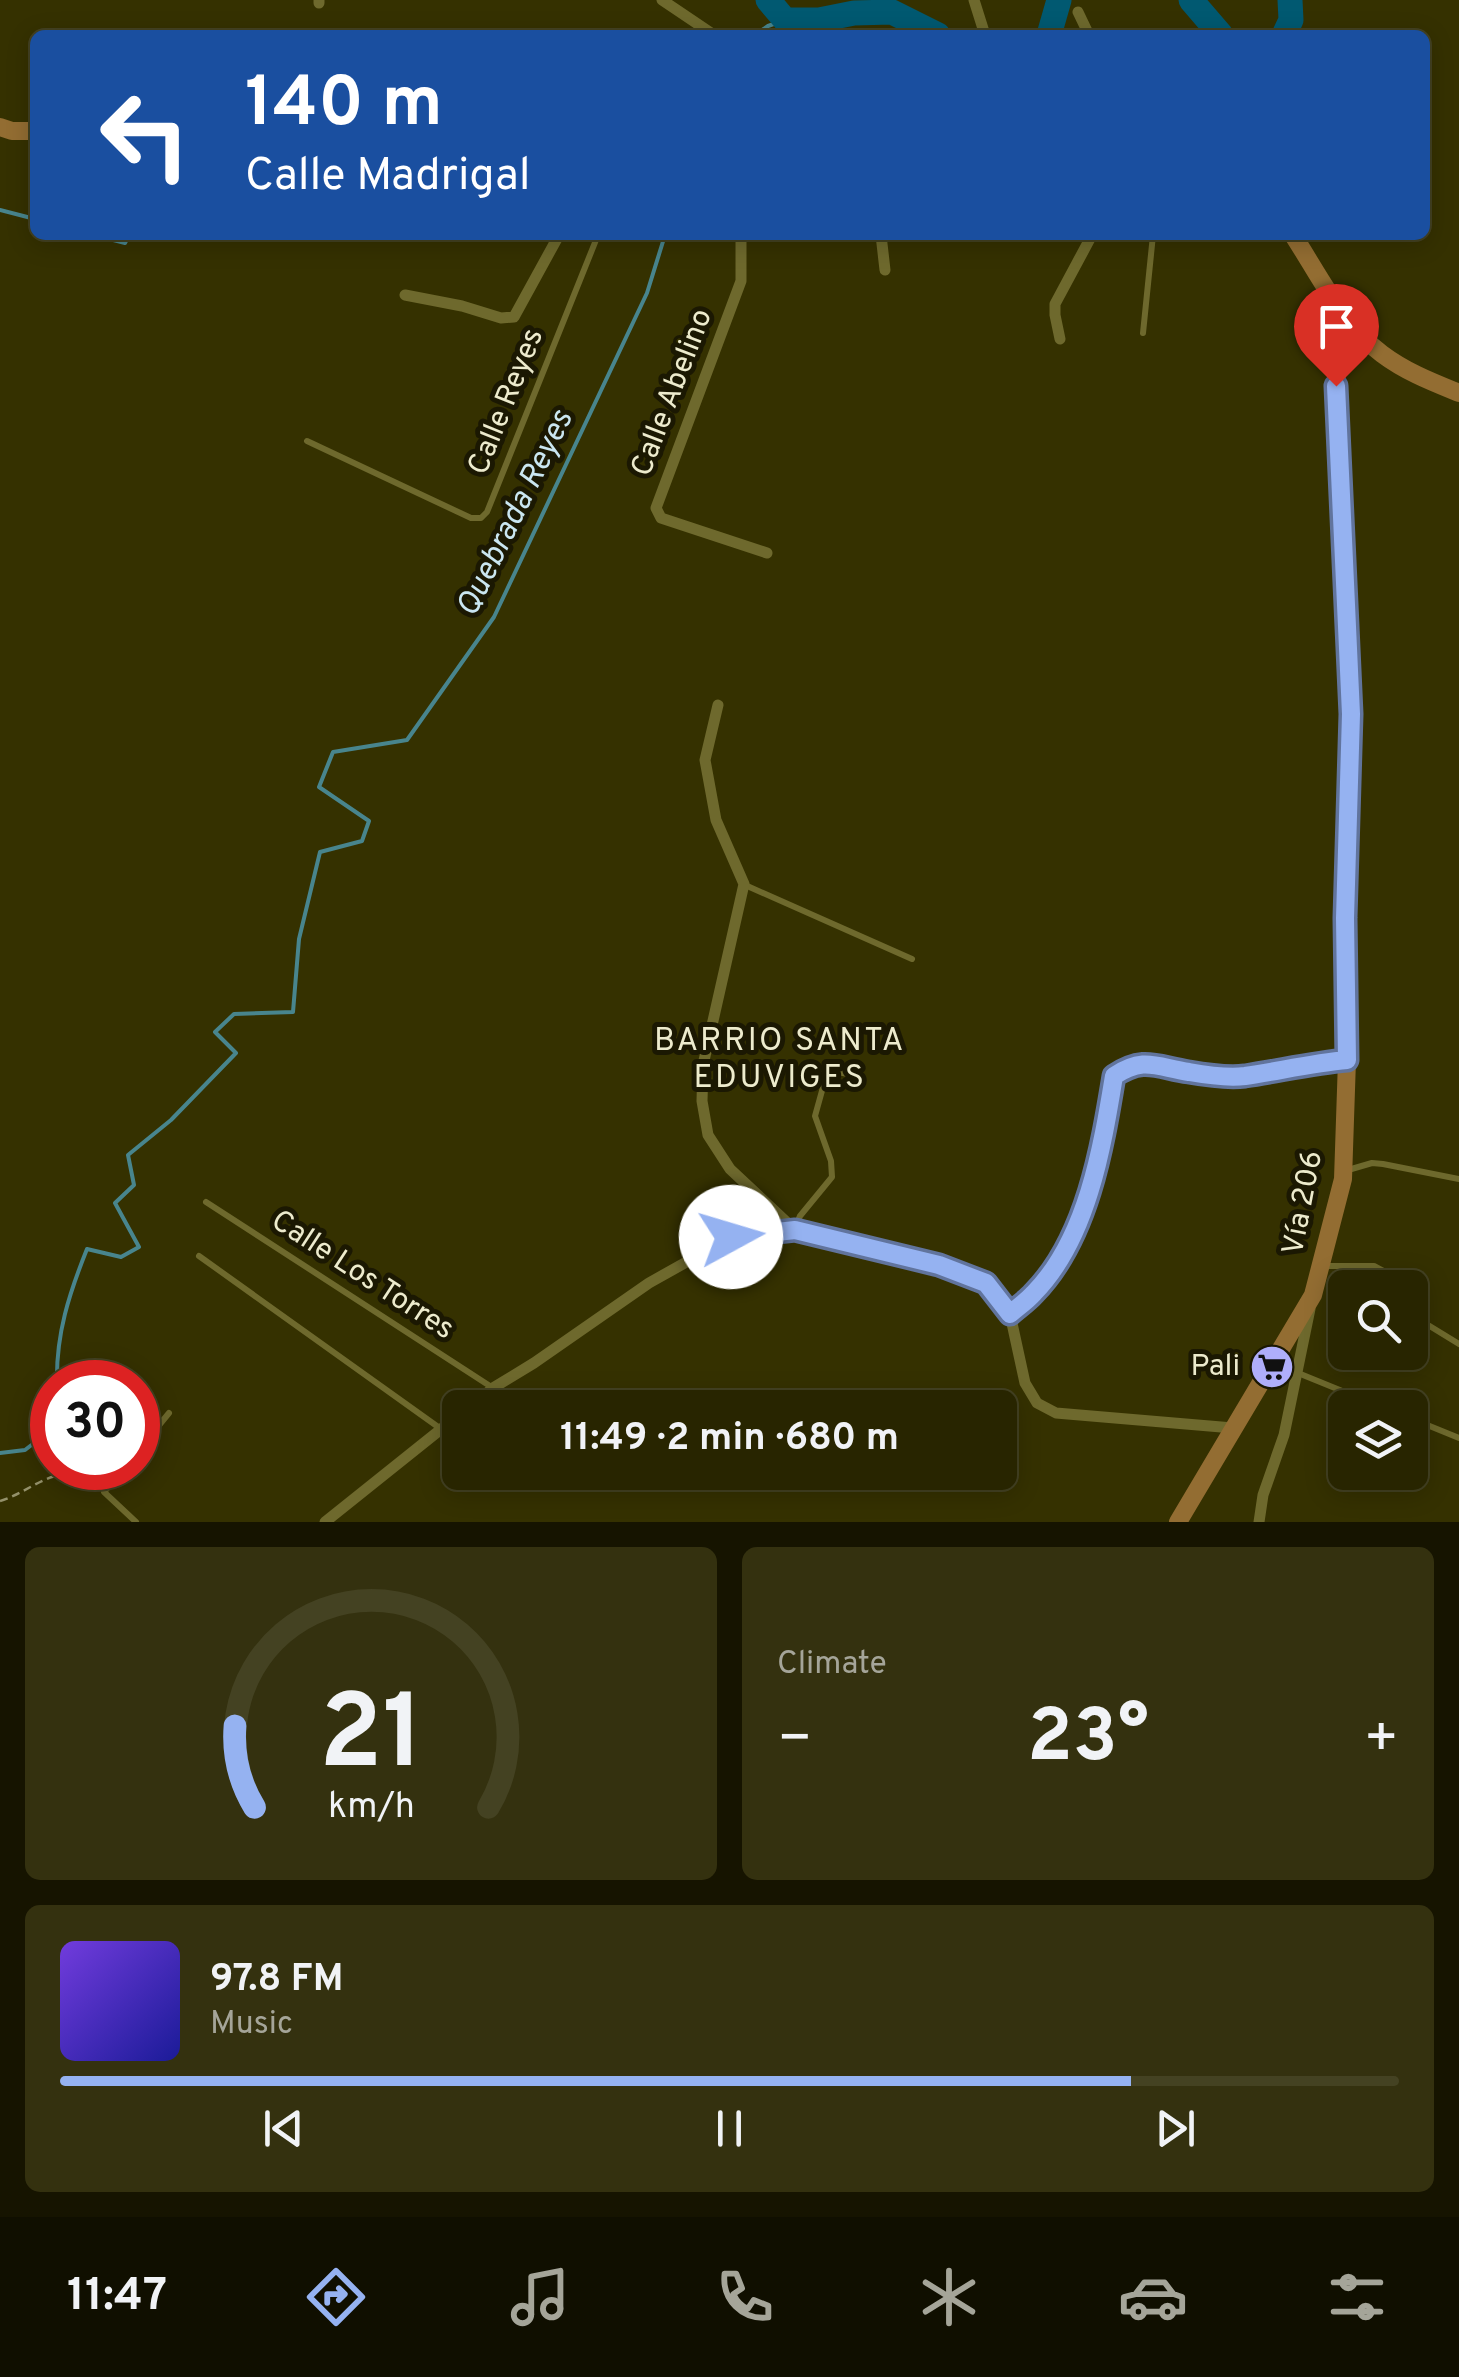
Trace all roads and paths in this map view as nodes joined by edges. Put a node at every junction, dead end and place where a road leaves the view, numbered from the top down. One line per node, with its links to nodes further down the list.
1 (662, 0): 4 (street)
2 (974, 0): 5 (street)
3 (1078, 12): 6 (street)
4 (707, 30)
5 (983, 30)
6 (1087, 30)
7 (0, 126): 8 (main road)
8 (30, 131)
9 (556, 240): 17 (street)
10 (596, 240): 22 (lane, Calle Reyes)
11 (741, 240): 23 (street, Calle Abelino)
12 (882, 240): 16 (street)
13 (1089, 240): 20 (street)
14 (1152, 240): 19 (lane)
15 (1296, 240): 18 (main road)
16 (885, 270)
17 (405, 295)
18 (1353, 326): 21 (main road); 27 (main road, Vía 206)
19 (1143, 333)
20 (1060, 339)
21 (1459, 393)
22 (307, 441)
23 (766, 553)
24 (718, 705): 25 (street)
25 (744, 884): 26 (lane); 32 (street)
26 (912, 960)
27 (1347, 1060): 29 (main road, Vía 206); 37 (street)
28 (854, 1075): 32 (lane)
29 (1343, 1170): 30 (lane); 34 (main road, Vía 206)
30 (1459, 1178)
31 (206, 1202): 41 (lane, Calle Los Torres)
32 (795, 1230): 37 (street); 41 (street)
33 (198, 1256): 48 (lane)
34 (1321, 1266): 35 (lane); 36 (main road, Vía 206)
35 (1383, 1270)
36 (1313, 1295): 40 (street); 47 (main road, Vía 206)
37 (1010, 1314): 47 (street)
38 (1428, 1325): 39 (lane)
39 (1459, 1344)
40 (1298, 1372): 43 (lane); 55 (street)
41 (494, 1388): 42 (street)
42 (491, 1390)
43 (1341, 1390)
44 (169, 1413): 45 (lane)
45 (160, 1424)
46 (1428, 1425): 49 (lane)
47 (1233, 1428): 54 (main road, Vía 206)
48 (441, 1429): 53 (street)
49 (1459, 1438)
50 (104, 1492): 51 (path); 52 (lane)
51 (0, 1501)
52 (136, 1522)
53 (325, 1522)
54 (1178, 1522)
55 (1259, 1522)

